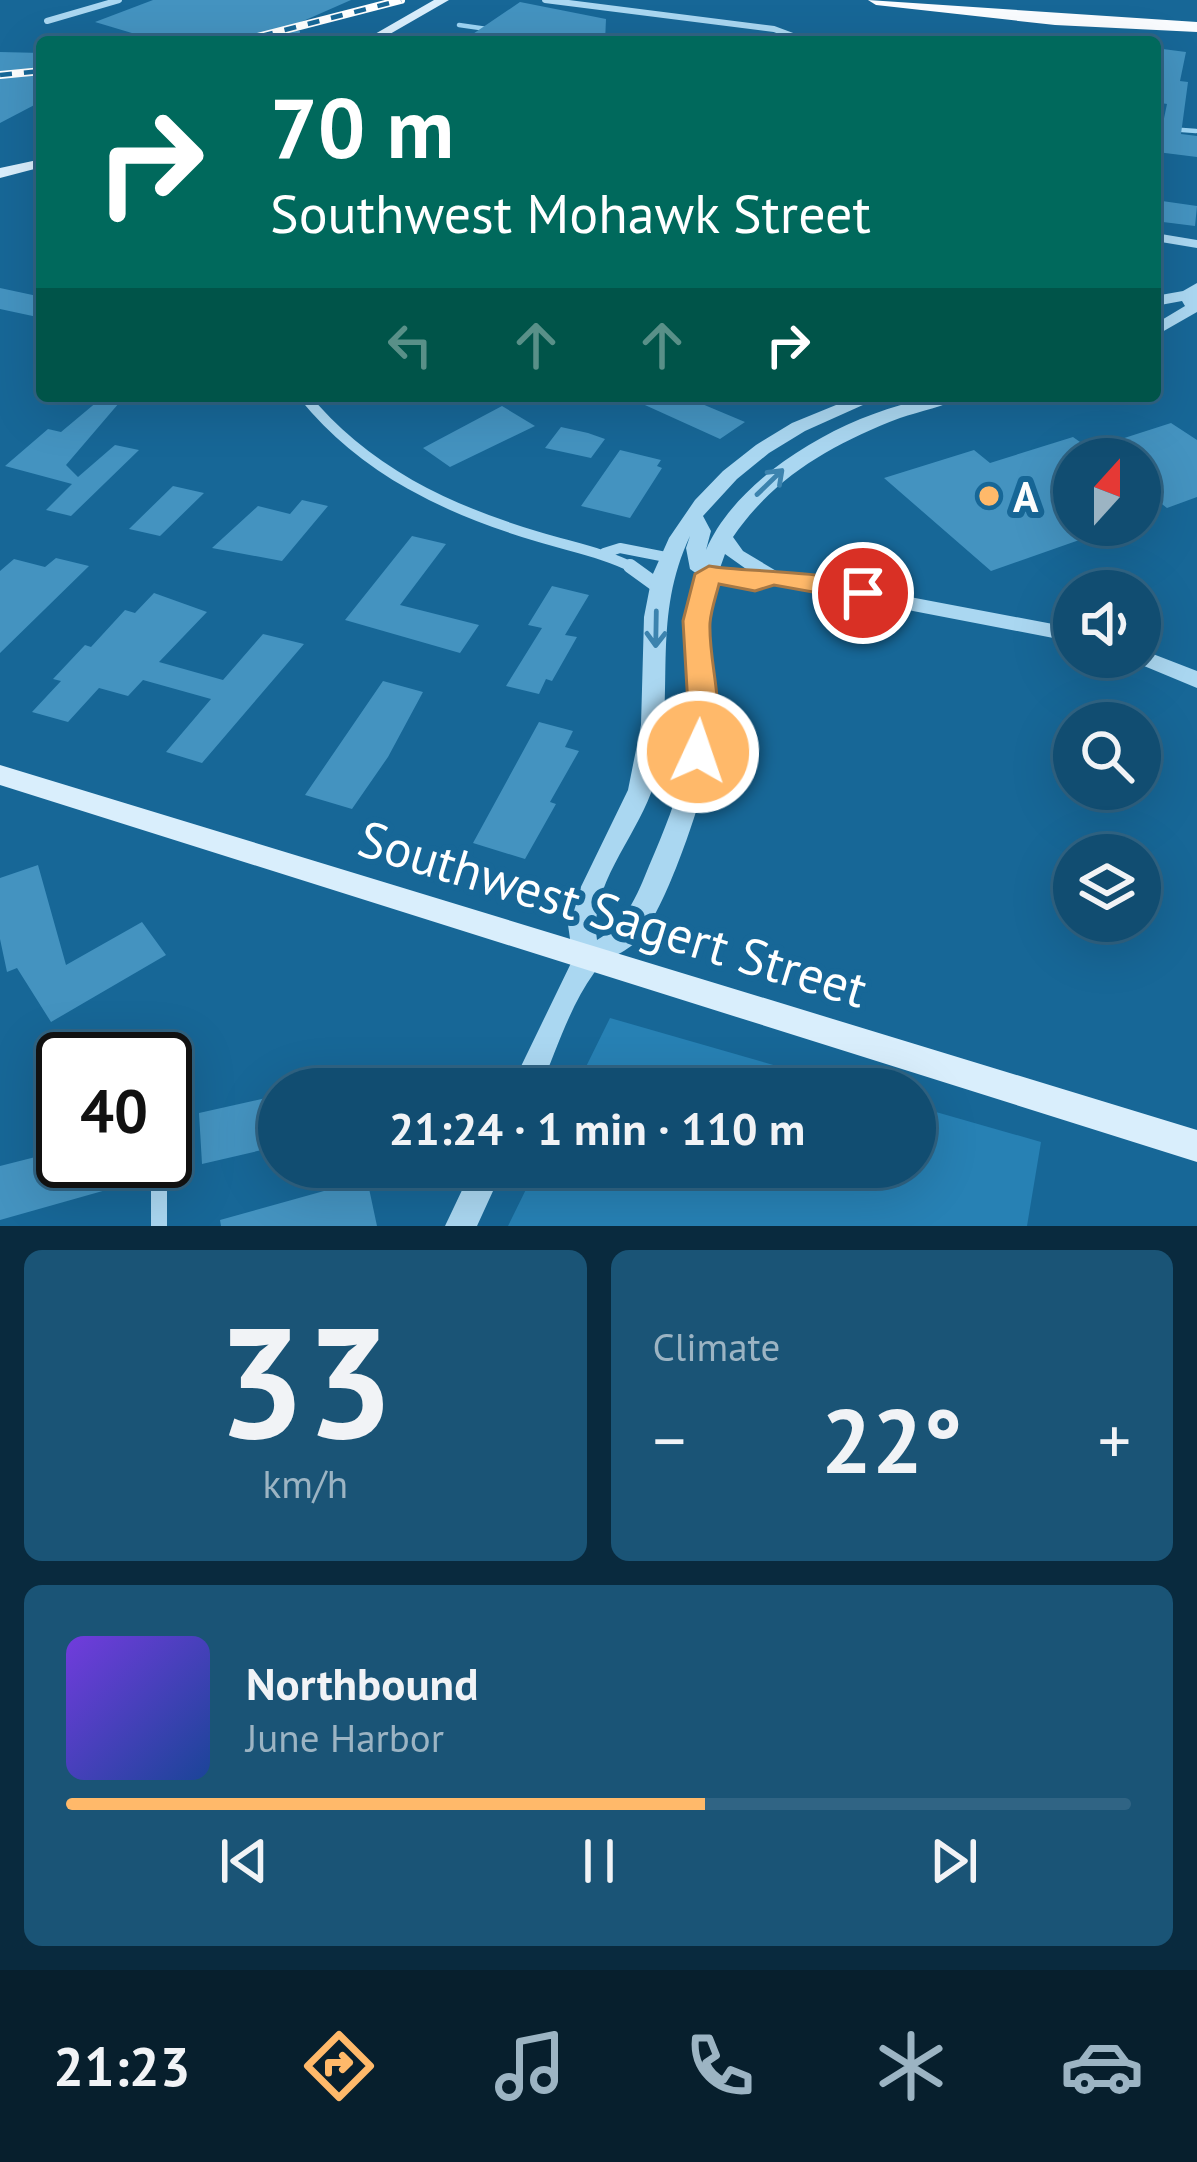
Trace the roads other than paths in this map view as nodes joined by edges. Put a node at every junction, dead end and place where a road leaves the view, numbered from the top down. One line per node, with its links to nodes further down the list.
1 (119, 0): 7 (street)
2 (443, 0): 9 (main road)
3 (464, 0): 10 (main road)
4 (545, 0): 11 (street)
5 (876, 0): 8 (highway)
6 (944, 0): 8 (highway)
7 (47, 21)
8 (1197, 23)
9 (378, 36)
10 (400, 36)
11 (791, 36)
12 (36, 164): 13 (main road)
13 (0, 173)
14 (1161, 238): 15 (street)
15 (1197, 244)
16 (1192, 291): 17 (street); 18 (street)
17 (1161, 299)
18 (1161, 327)
19 (309, 402): 24 (street)
20 (858, 402): 22 (street)
21 (932, 402): 23 (street, one-way to 21)
22 (694, 517): 25 (street); 26 (street)
23 (723, 537): 26 (street); 27 (street)
24 (604, 553): 25 (street); 28 (street)
25 (671, 557): 28 (street)
26 (709, 574): 27 (street); 33 (street)
27 (772, 577): 29 (street)
28 (659, 587): 33 (street, one-way to 33)
29 (1053, 631)
30 (1161, 665): 31 (street)
31 (1197, 680)
32 (0, 775): 33 (main road, Southwest Sagert Street)
33 (587, 960): 34 (street); 35 (main road, Southwest Sagert Street)
34 (535, 1068)
35 (1197, 1146)
36 (160, 1188): 38 (street)
37 (479, 1188): 39 (street)
38 (159, 1226)
39 (461, 1226)

